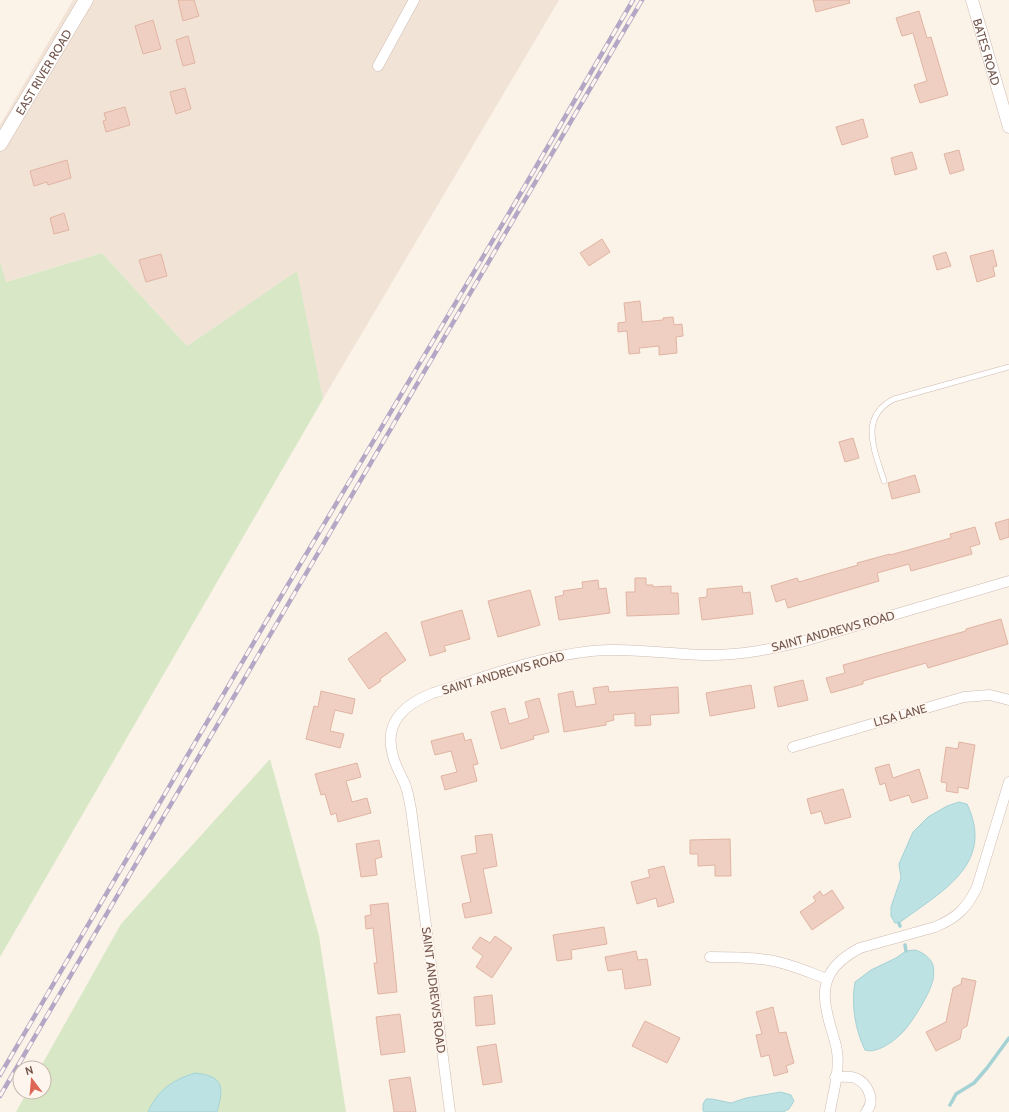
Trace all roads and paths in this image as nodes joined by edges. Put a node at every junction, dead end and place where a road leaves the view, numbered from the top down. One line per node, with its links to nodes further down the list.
1 (86, 0): 6 (main road, EAST RIVER ROAD)
2 (414, 0): 4 (street)
3 (972, 0): 5 (street, BATES ROAD)
4 (378, 66)
5 (1009, 127)
6 (0, 144)
7 (1009, 367): 8 (lane)
8 (884, 481)
9 (1009, 581): 16 (street, SAINT ANDREWS ROAD)
10 (1009, 700): 11 (street, LISA LANE)
11 (793, 747)
12 (1009, 782): 14 (street)
13 (710, 957): 14 (street)
14 (827, 979): 15 (street)
15 (835, 1077): 17 (street); 18 (street)
16 (450, 1112)
17 (830, 1112)
18 (866, 1112)

